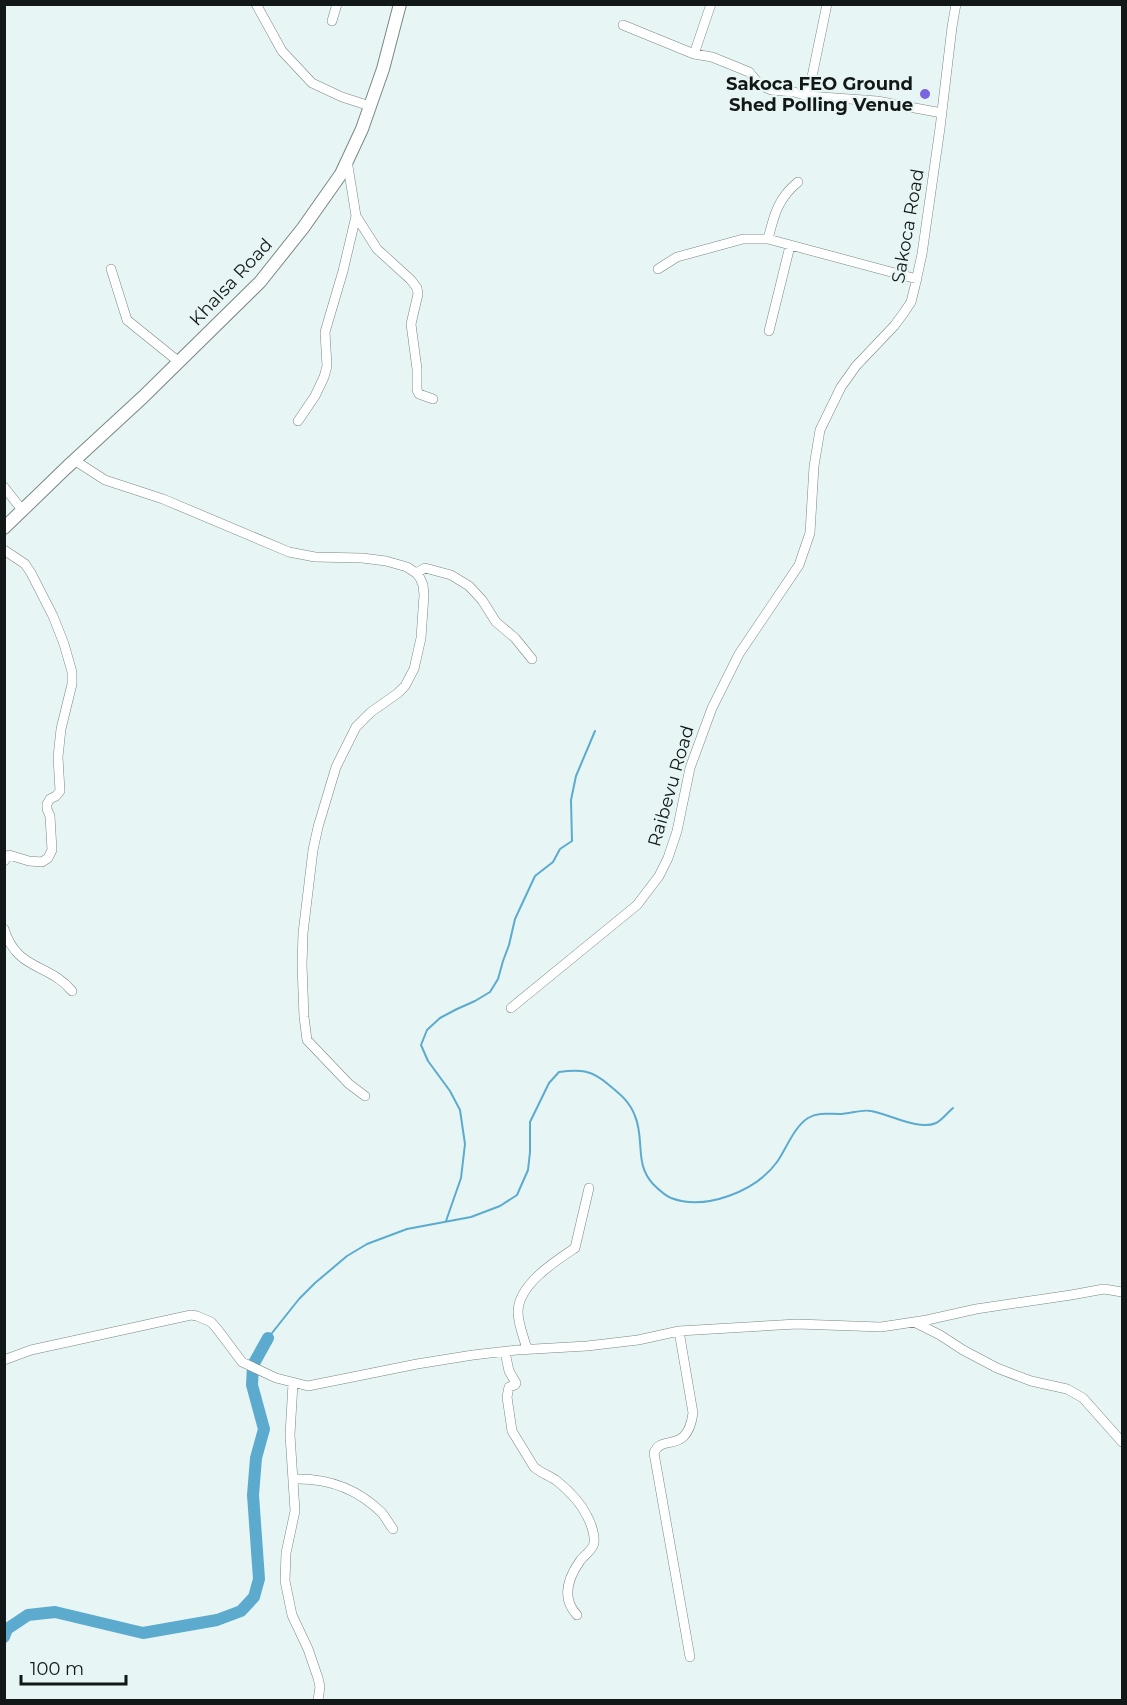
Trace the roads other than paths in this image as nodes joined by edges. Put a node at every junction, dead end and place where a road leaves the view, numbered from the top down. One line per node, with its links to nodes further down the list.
1 (256, 4): 11 (street)
2 (337, 4): 7 (street)
3 (400, 4): 11 (main road, Khalsa Road)
4 (711, 4): 9 (street)
5 (827, 4): 10 (street)
6 (956, 4): 12 (street, Sakoca Road)
7 (332, 21)
8 (623, 25): 9 (street)
9 (694, 54): 10 (street)
10 (808, 96): 12 (street)
11 (370, 106): 13 (main road, Khalsa Road)
12 (942, 113): 20 (street, Sakoca Road)
13 (347, 160): 15 (street); 22 (main road, Khalsa Road)
14 (798, 182): 16 (street)
15 (356, 216): 23 (street); 24 (street)
16 (768, 239): 17 (street); 19 (street)
17 (790, 246): 20 (street); 21 (street)
18 (111, 269): 22 (street)
19 (658, 269)
20 (917, 279): 30 (street, Sakoca Road)
21 (769, 331)
22 (179, 362): 25 (main road, Khalsa Road)
23 (434, 399)
24 (298, 421)
25 (74, 460): 27 (main road, Khalsa Road); 31 (street)
26 (4, 487): 27 (street)
27 (22, 511): 28 (main road, Khalsa Road)
28 (4, 528)
29 (4, 550): 33 (street)
30 (800, 565): 36 (street, Raibevu Road)
31 (416, 573): 32 (street); 37 (street)
32 (532, 658)
33 (4, 861)
34 (4, 929): 35 (street)
35 (72, 991)
36 (511, 1008)
37 (365, 1096)
38 (589, 1188): 42 (street)
39 (1122, 1292): 40 (street)
40 (914, 1322): 41 (street); 46 (street)
41 (679, 1330): 42 (street); 50 (street)
42 (527, 1349): 43 (street)
43 (505, 1352): 45 (street); 49 (street)
44 (4, 1360): 45 (street)
45 (293, 1383): 47 (street)
46 (1122, 1443)
47 (294, 1479): 48 (street); 51 (street)
48 (393, 1529)
49 (578, 1614)
50 (690, 1657)
51 (318, 1701)

